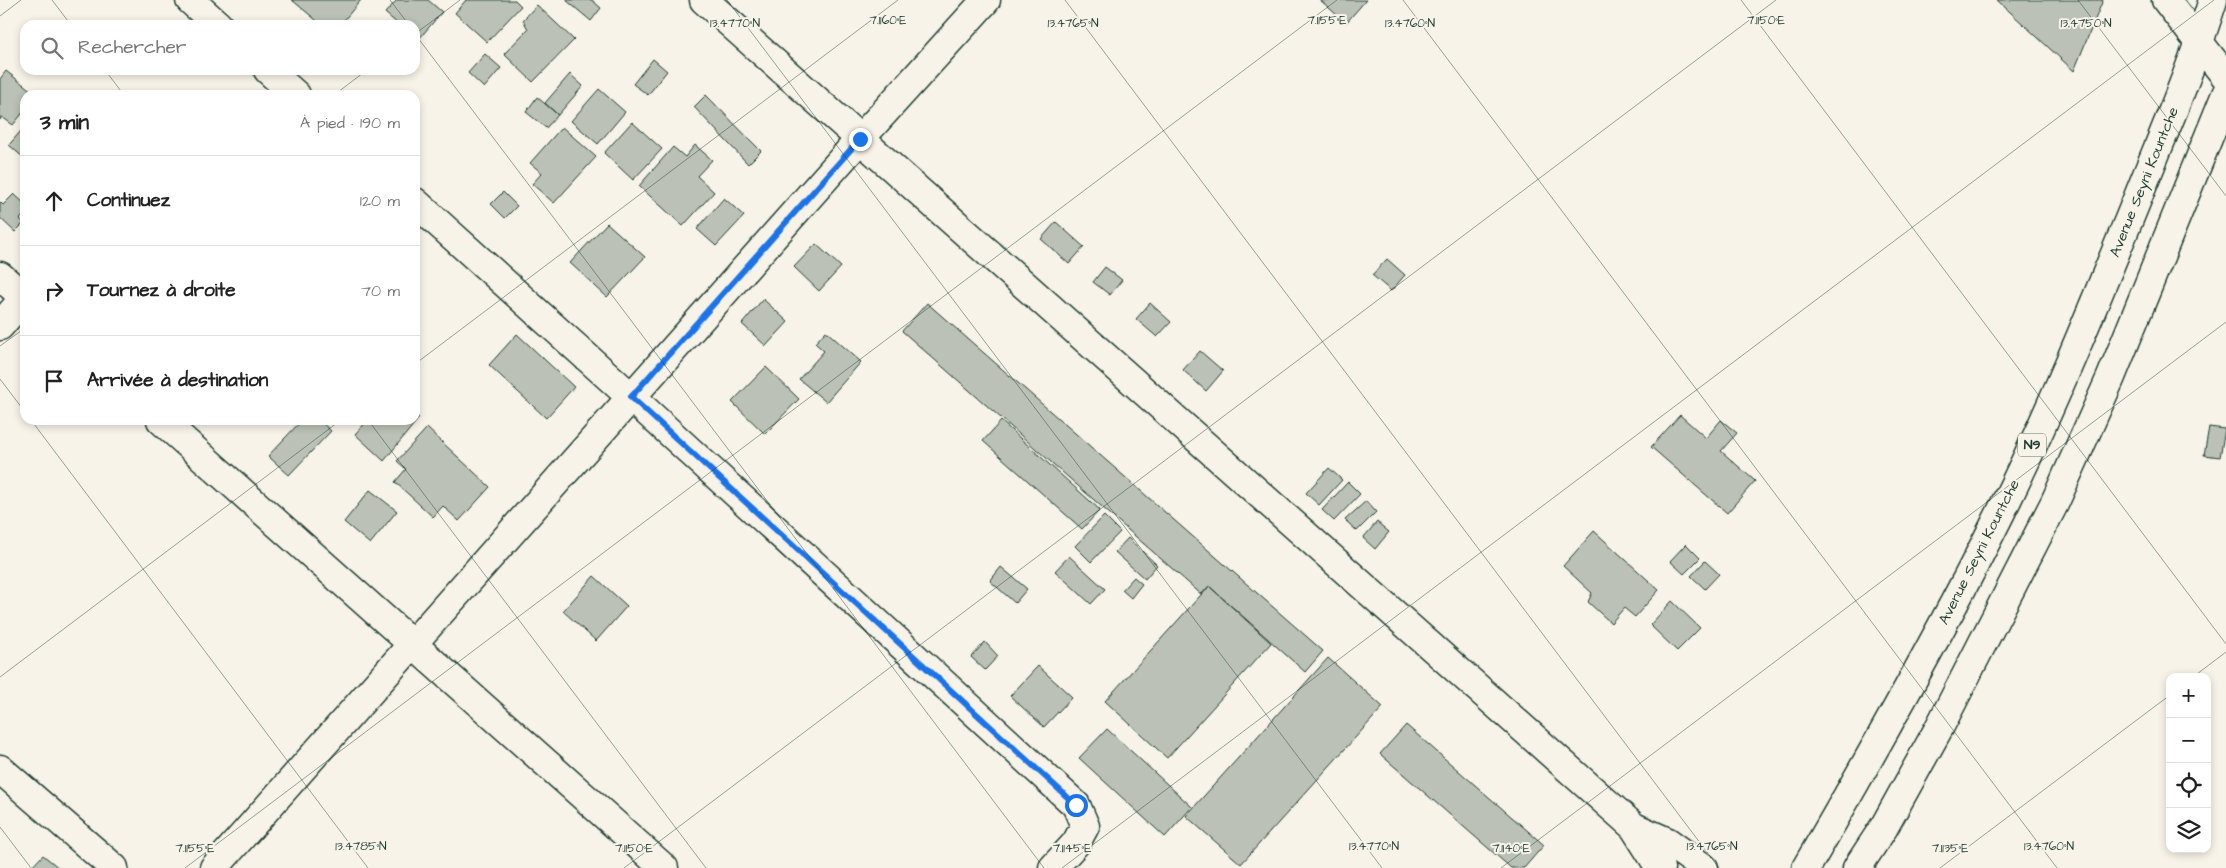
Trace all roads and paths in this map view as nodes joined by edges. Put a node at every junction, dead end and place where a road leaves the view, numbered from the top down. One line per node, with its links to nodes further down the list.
1 (190, 0): 6 (main road)
2 (704, 0): 12 (main road)
3 (986, 0): 12 (main road)
4 (2166, 0): 7 (main road)
5 (2213, 0): 7 (main road, Avenue Seyni Kountche / N9)
6 (212, 20)
7 (2199, 43): 9 (main road); 29 (main road, Avenue Seyni Kountche / N9)
8 (274, 75): 10 (main road)
9 (2226, 77)
10 (290, 90)
11 (2226, 94): 30 (main road)
12 (860, 139): 18 (main road); 22 (main road)
13 (420, 207): 18 (main road)
14 (0, 276): 15 (main road)
15 (20, 294)
16 (20, 304): 17 (main road)
17 (0, 326)
18 (631, 397): 20 (main road); 26 (main road)
19 (167, 425): 20 (main road)
20 (412, 645): 24 (main road); 25 (main road)
21 (0, 769): 23 (main road)
22 (1634, 827): 27 (main road); 28 (main road)
23 (114, 868)
24 (214, 868)
25 (664, 868)
26 (1053, 868)
27 (1660, 868)
28 (1704, 868)
29 (1806, 868)
30 (1857, 868)

